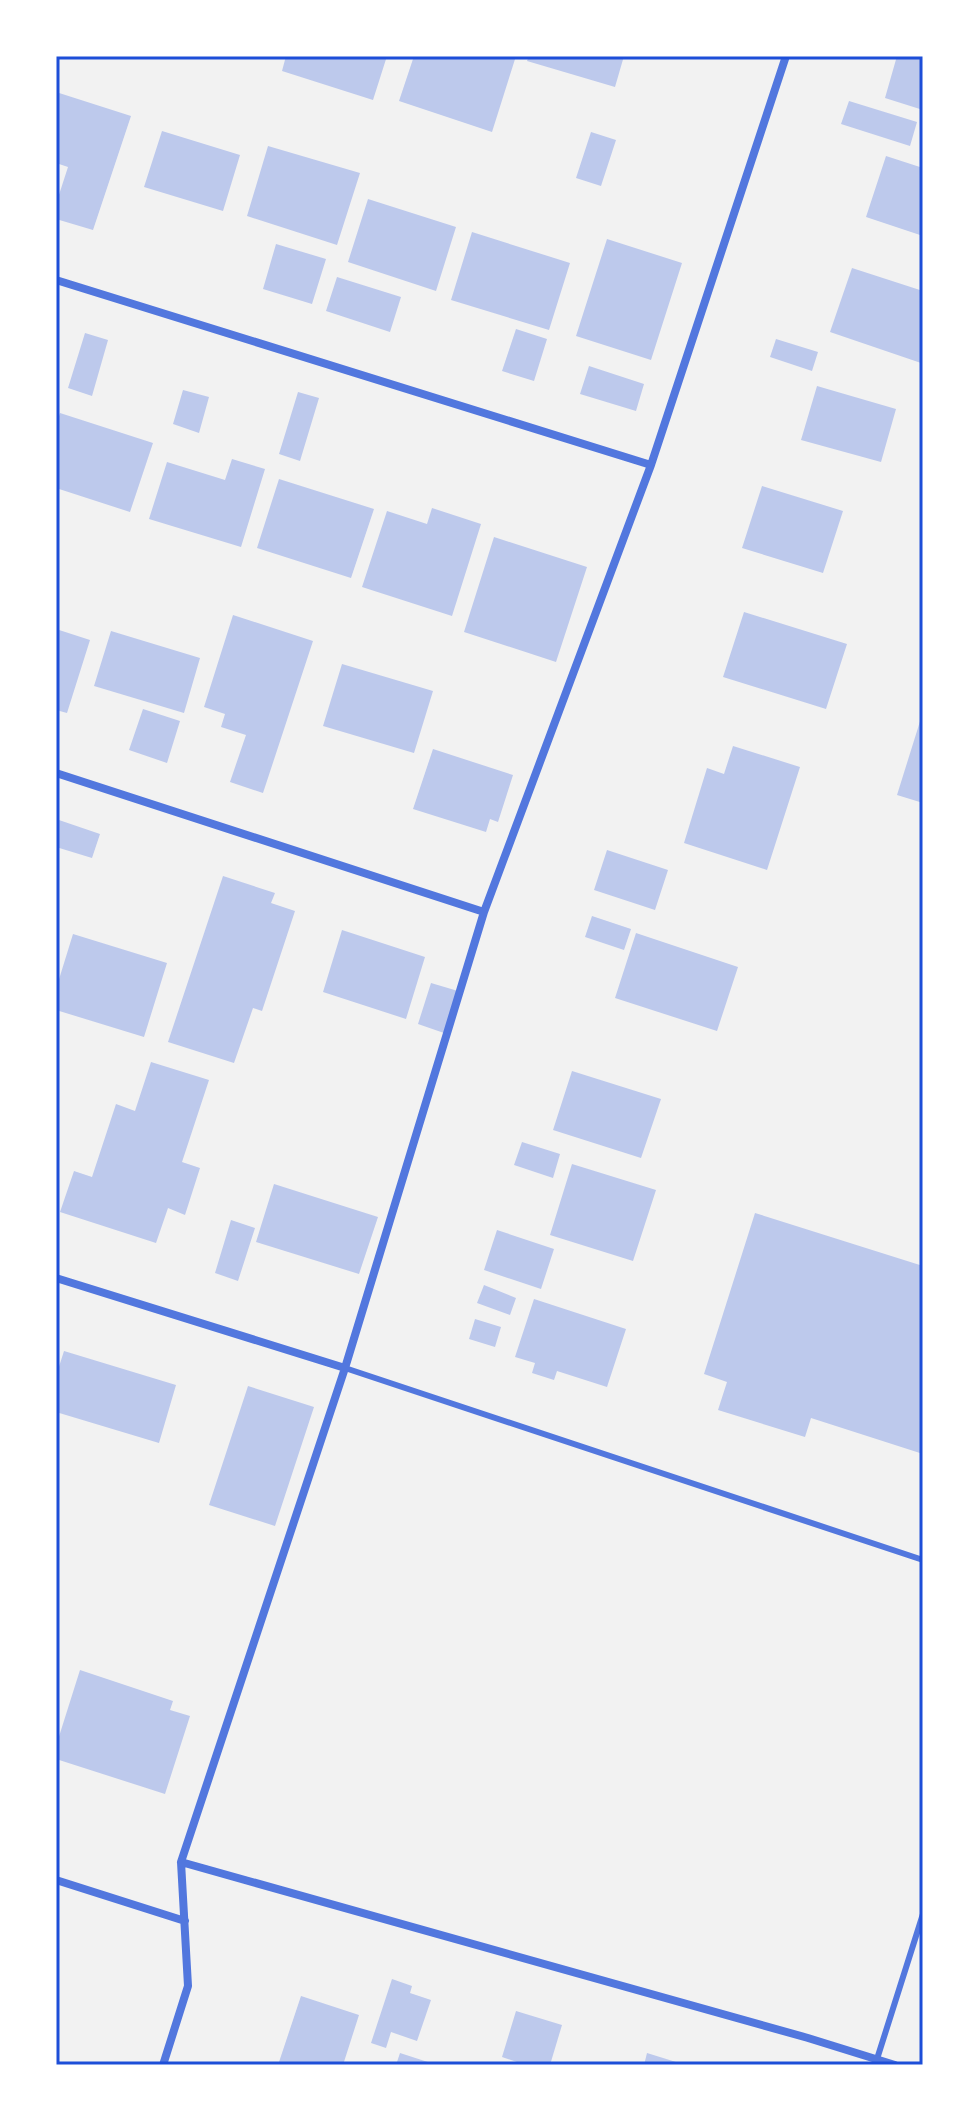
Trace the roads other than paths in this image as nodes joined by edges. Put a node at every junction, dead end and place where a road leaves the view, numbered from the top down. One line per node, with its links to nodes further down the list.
1 (786, 56): 3 (street)
2 (56, 280): 3 (street)
3 (651, 465): 5 (street)
4 (56, 773): 5 (street)
5 (484, 912): 7 (street)
6 (56, 1278): 7 (street)
7 (345, 1368): 8 (lane); 9 (street)
8 (923, 1560)
9 (181, 1862): 12 (street); 13 (street)
10 (56, 1880): 12 (street)
11 (923, 1914): 13 (lane)
12 (185, 1921): 14 (street)
13 (877, 2059): 15 (street)
14 (163, 2065)
15 (895, 2065)

